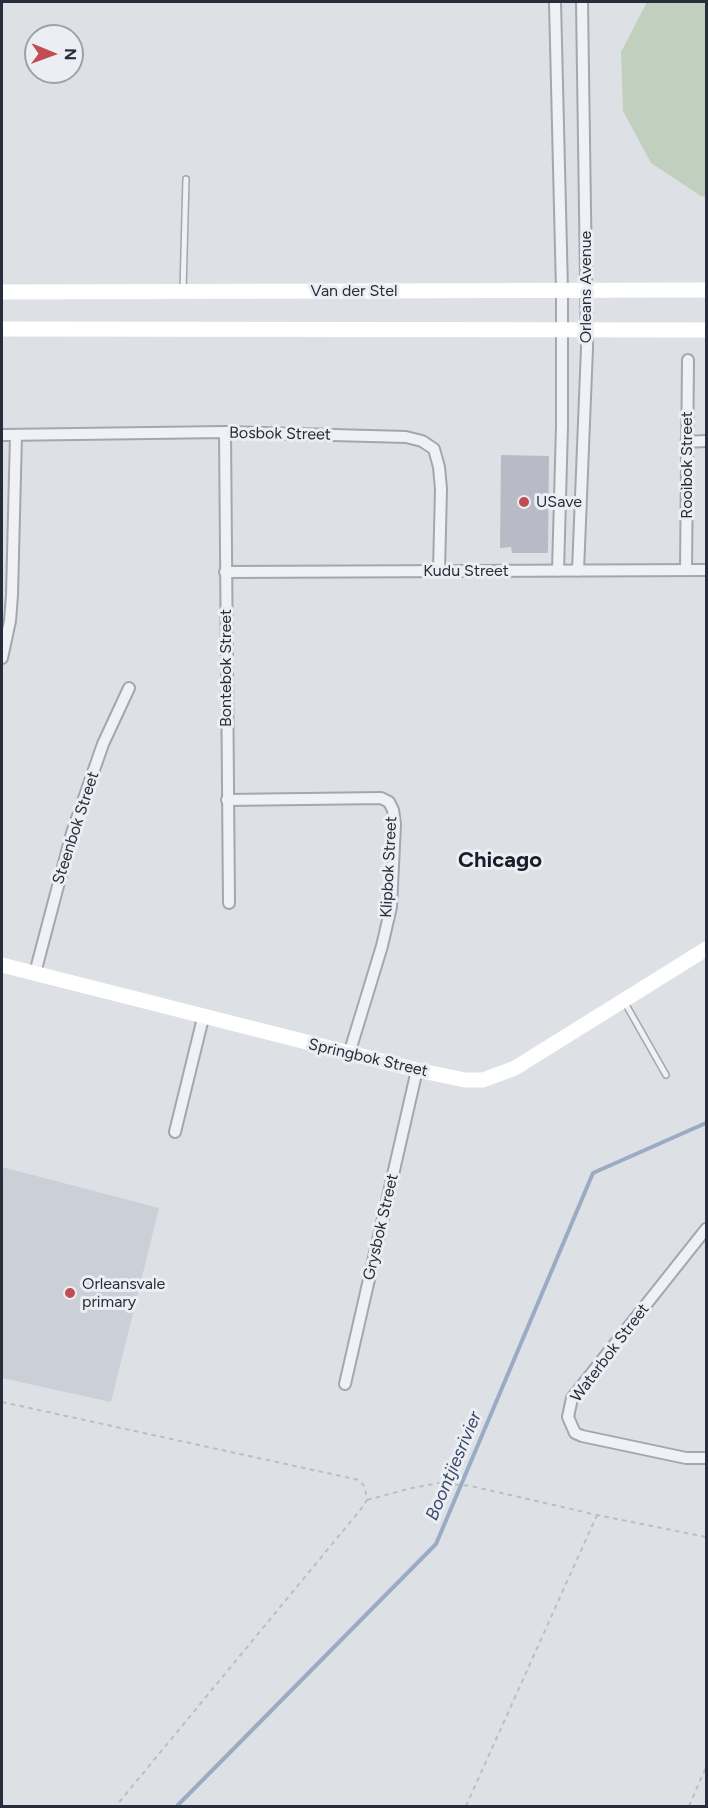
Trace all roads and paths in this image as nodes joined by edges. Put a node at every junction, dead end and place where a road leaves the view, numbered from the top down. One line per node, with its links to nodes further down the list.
1 (555, 2): 5 (street, Orleans Avenue)
2 (582, 2): 6 (street, Orleans Avenue)
3 (186, 179): 8 (lane)
4 (706, 290): 6 (main road, Van der Stel)
5 (562, 291): 6 (main road, Van der Stel); 8 (main road, Van der Stel); 10 (street, Orleans Avenue)
6 (586, 291): 11 (street, Orleans Avenue)
7 (2, 292): 8 (main road, Van der Stel)
8 (183, 292)
9 (2, 329): 10 (main road)
10 (561, 330): 11 (main road); 22 (street, Orleans Avenue)
11 (586, 330): 12 (main road); 24 (street, Orleans Avenue)
12 (706, 330)
13 (688, 360): 18 (street, Rooibok Street)
14 (225, 432): 16 (street, Bosbok Street); 19 (street, Bosbok Street); 23 (street, Bontebok Street)
15 (2, 435): 16 (street, Bosbok Street)
16 (16, 435): 25 (street)
17 (706, 441): 18 (street)
18 (687, 442): 20 (street, Rooibok Street)
19 (438, 570): 22 (street, Kudu Street); 23 (street, Kudu Street)
20 (686, 570): 21 (street, Kudu Street); 24 (street, Kudu Street)
21 (706, 570)
22 (558, 571): 24 (street, Kudu Street)
23 (225, 572): 28 (street, Bontebok Street)
24 (578, 572)
25 (6, 619): 26 (street)
26 (2, 658)
27 (129, 688): 32 (street, Steenbok Street)
28 (227, 800): 29 (street, Bontebok Street); 35 (street, Klipbok Street)
29 (228, 903)
30 (706, 949): 33 (main road, Springbok Street)
31 (2, 965): 32 (main road, Springbok Street)
32 (35, 973): 34 (main road, Springbok Street)
33 (624, 1002): 36 (main road, Springbok Street); 37 (lane)
34 (203, 1018): 35 (main road, Springbok Street); 38 (street)
35 (349, 1054): 36 (main road, Springbok Street)
36 (417, 1070): 40 (street, Grysbok Street)
37 (666, 1075)
38 (175, 1132)
39 (706, 1229): 42 (street, Waterbok Street)
40 (345, 1384)
41 (2, 1402): 43 (path)
42 (706, 1458)
43 (367, 1500): 44 (path); 47 (path)
44 (597, 1515): 45 (path); 48 (path)
45 (706, 1537)
46 (706, 1767): 49 (path)
47 (116, 1806)
48 (466, 1806)
49 (689, 1806)

